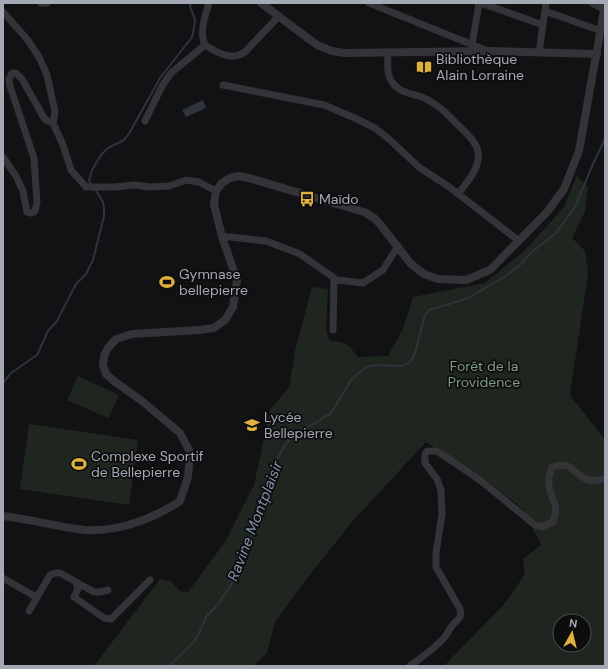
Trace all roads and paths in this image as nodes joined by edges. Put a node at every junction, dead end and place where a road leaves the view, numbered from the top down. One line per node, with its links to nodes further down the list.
1 (41, 3): 2 (street)
2 (47, 3)
3 (209, 3): 14 (street)
4 (261, 3): 11 (street)
5 (369, 3): 15 (street)
6 (480, 3): 12 (street); 15 (street)
7 (592, 3): 9 (street)
8 (546, 5): 12 (street); 13 (street)
9 (605, 7): 13 (street)
10 (3, 12): 22 (street)
11 (279, 16): 14 (street); 16 (street)
12 (543, 25): 18 (street)
13 (601, 31): 19 (street)
14 (205, 45): 21 (street)
15 (472, 45): 17 (street)
16 (388, 52): 17 (street); 25 (street)
17 (490, 52): 18 (street)
18 (539, 53): 19 (street)
19 (597, 54): 27 (street)
20 (223, 85): 25 (street)
21 (145, 120)
22 (53, 122): 23 (street); 24 (street)
23 (3, 156)
24 (216, 191): 26 (street); 28 (street)
25 (458, 194): 27 (street)
26 (222, 237): 29 (street); 32 (street)
27 (519, 241): 28 (street)
28 (398, 246): 29 (street)
29 (334, 279): 30 (street)
30 (333, 330)
31 (605, 479): 39 (street)
32 (3, 516)
33 (3, 578): 37 (street)
34 (150, 580): 35 (street)
35 (76, 582): 36 (street); 37 (street)
36 (108, 590)
37 (36, 597): 38 (street)
38 (29, 611)
39 (410, 666)

